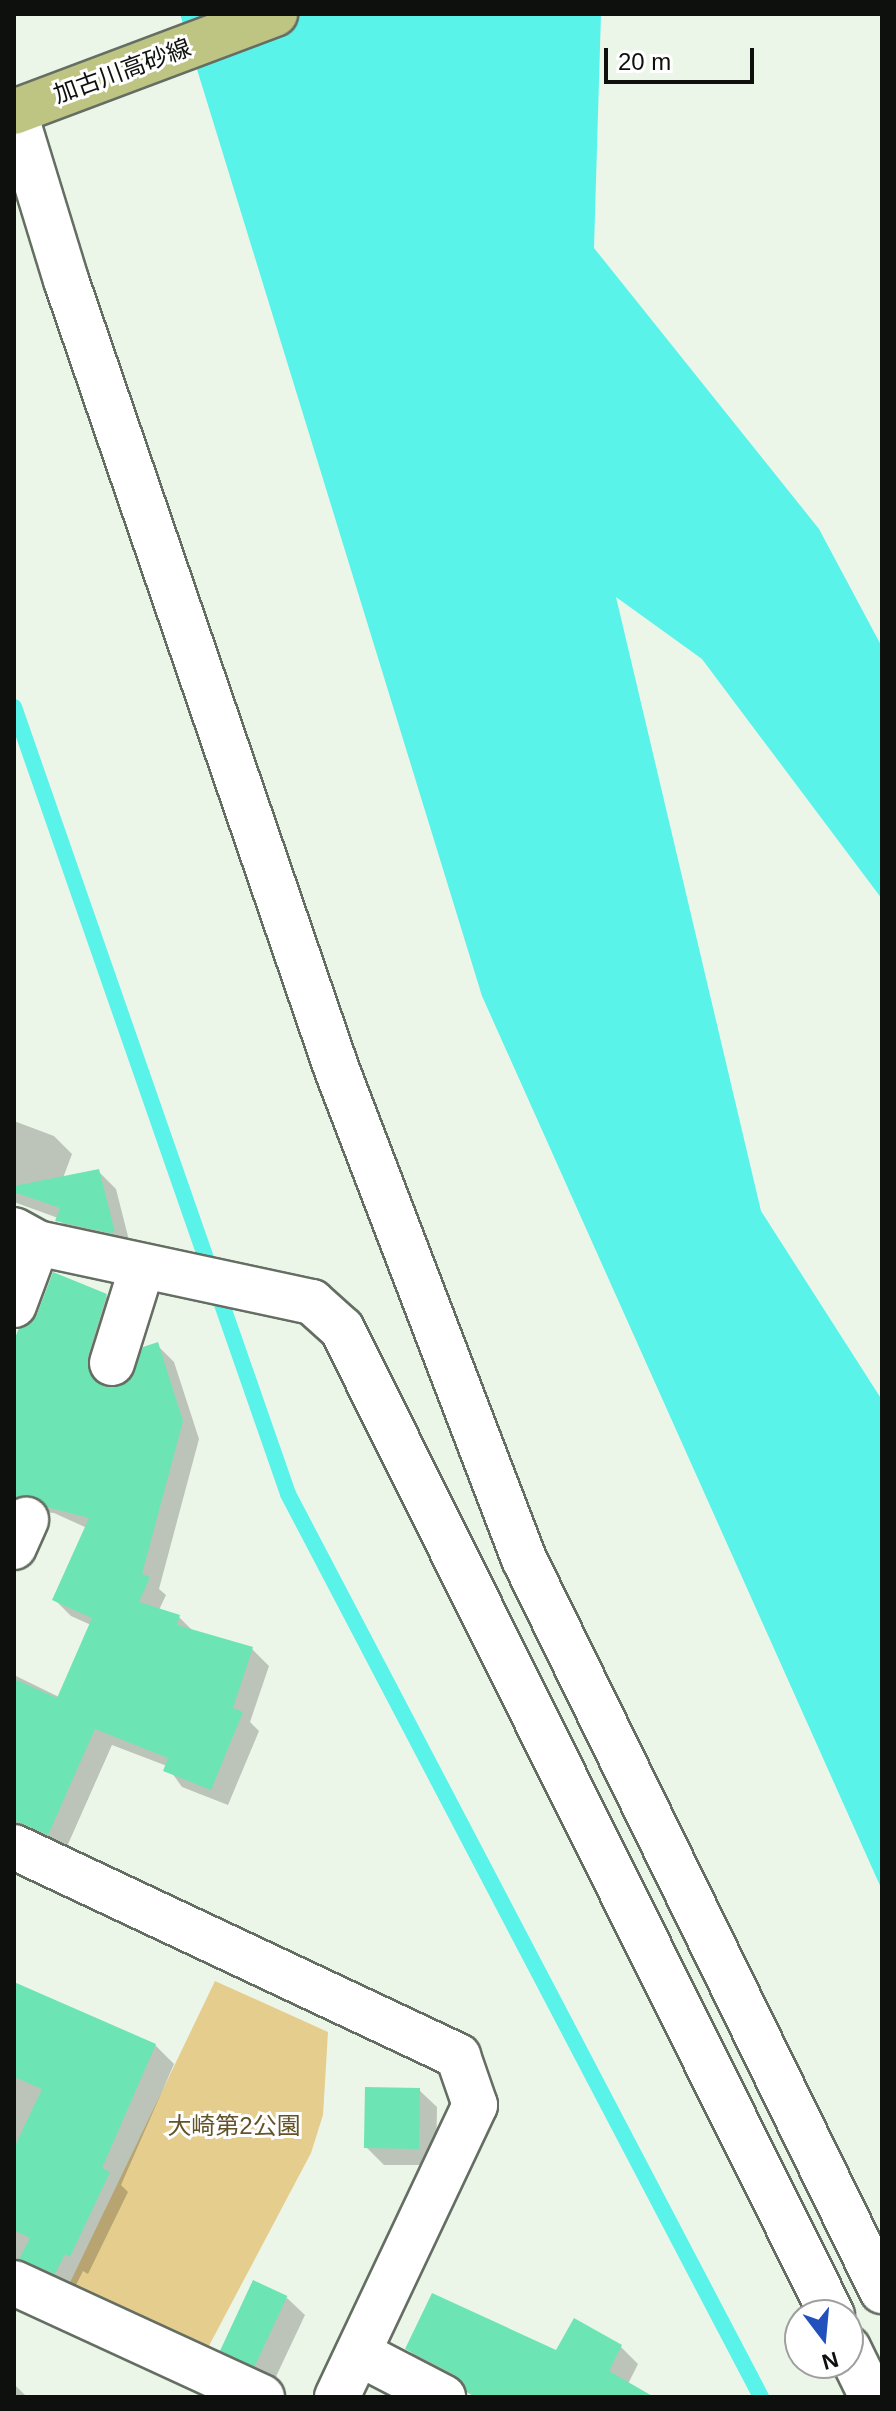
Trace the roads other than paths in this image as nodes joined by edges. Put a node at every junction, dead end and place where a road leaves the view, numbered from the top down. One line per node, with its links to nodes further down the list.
1 (275, 14): 2 (main road, 加古川高砂線)
2 (14, 111): 9 (street)
3 (26, 1236): 4 (street); 5 (street)
4 (151, 1269): 6 (street); 10 (street)
5 (14, 1305)
6 (112, 1363)
7 (14, 1847): 11 (street)
8 (14, 2283): 13 (street)
9 (882, 2291)
10 (824, 2299)
11 (358, 2353): 14 (street); 15 (street)
12 (863, 2379): 16 (street)
13 (262, 2397)
14 (337, 2397)
15 (443, 2397)
16 (872, 2397)

